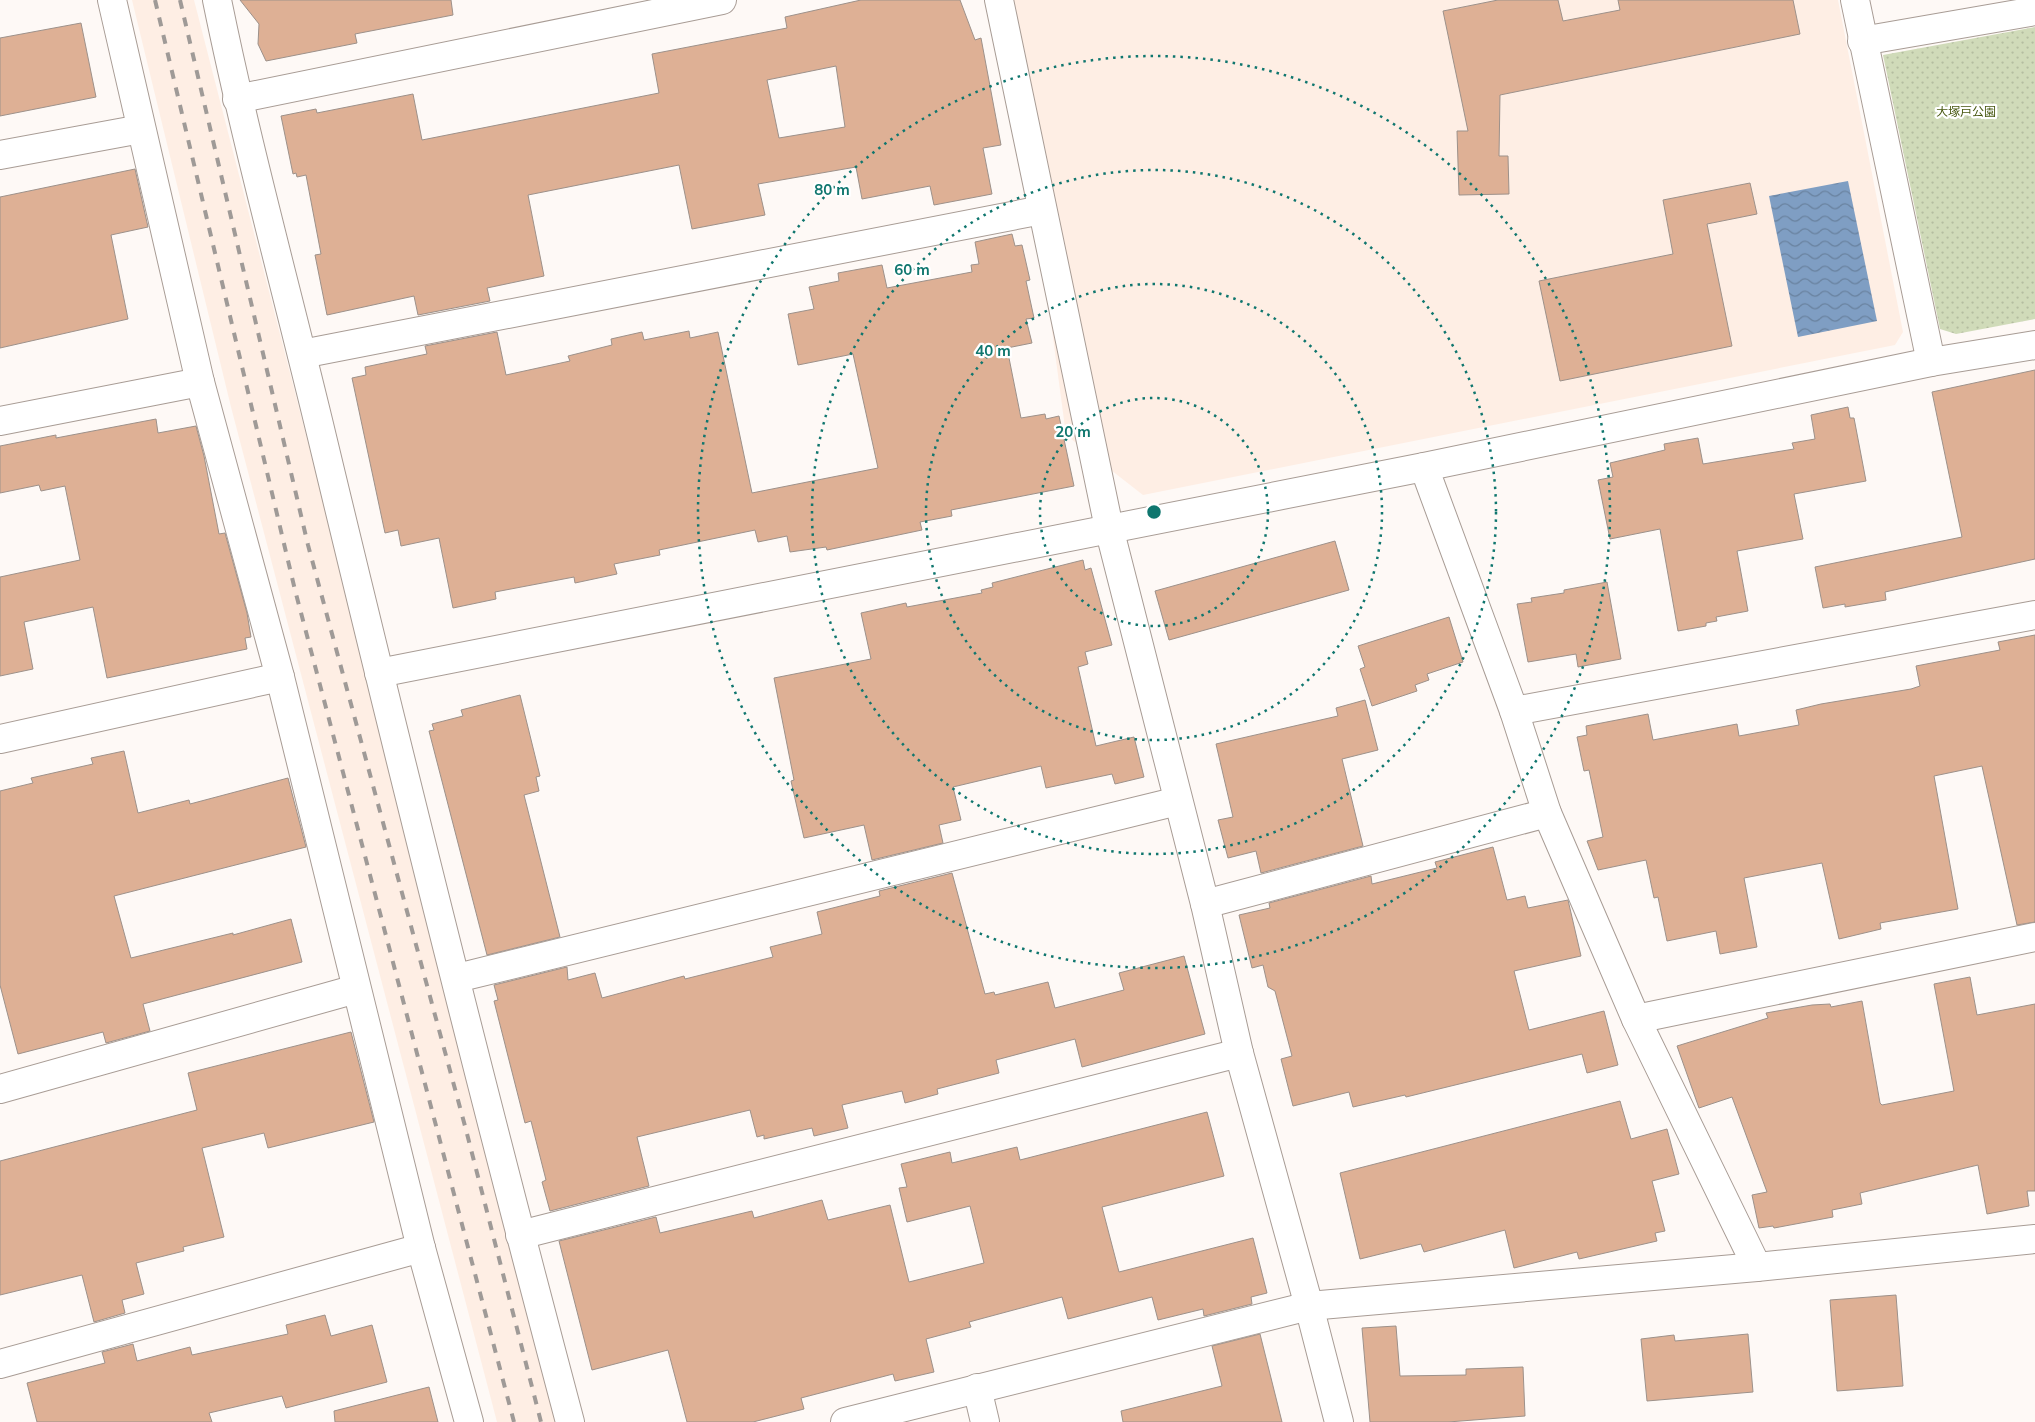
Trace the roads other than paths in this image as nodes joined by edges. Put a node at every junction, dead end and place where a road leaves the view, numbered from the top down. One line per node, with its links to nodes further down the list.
1 (112, 0): 9 (street)
2 (217, 0): 8 (street)
3 (722, 0): 8 (street)
4 (999, 0): 11 (street)
5 (1855, 0): 7 (street)
6 (2035, 11): 7 (street)
7 (1862, 41): 14 (street)
8 (237, 99): 13 (street)
9 (141, 129): 10 (street); 15 (street)
10 (0, 155)
11 (1042, 210): 13 (street); 18 (street)
12 (2035, 345): 14 (street)
13 (302, 354): 20 (street)
14 (1930, 362): 17 (street)
15 (200, 382): 16 (street); 21 (street)
16 (0, 421)
17 (1424, 467): 18 (street); 22 (street)
18 (1108, 528): 20 (street); 24 (street)
19 (2035, 615): 22 (street)
20 (379, 673): 28 (street)
21 (280, 677): 23 (street); 29 (street)
22 (1514, 711): 25 (street)
23 (0, 739)
24 (1178, 801): 26 (street); 28 (street)
25 (1547, 814): 26 (street); 30 (street)
26 (1205, 904): 31 (street)
27 (2035, 937): 30 (street)
28 (457, 978): 33 (street)
29 (356, 989): 32 (street); 35 (street)
30 (1636, 1019): 36 (street)
31 (1239, 1053): 33 (street); 37 (street)
32 (0, 1089)
33 (520, 1235): 41 (street)
34 (2035, 1239): 36 (street)
35 (421, 1248): 38 (street); 40 (street)
36 (1757, 1267): 37 (street)
37 (1309, 1306): 39 (street); 44 (street)
38 (0, 1364)
39 (977, 1388): 42 (street); 43 (street)
40 (469, 1422)
41 (570, 1422)
42 (845, 1422)
43 (986, 1422)
44 (1338, 1422)

